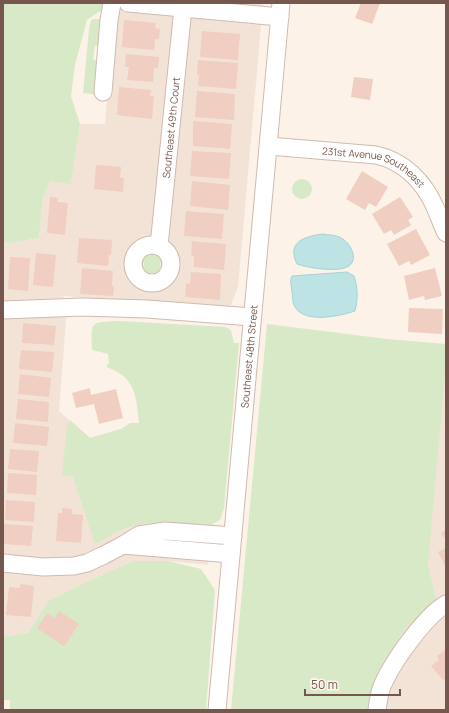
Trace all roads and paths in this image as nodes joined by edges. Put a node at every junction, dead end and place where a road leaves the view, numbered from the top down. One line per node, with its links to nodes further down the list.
1 (112, 3): 5 (street)
2 (128, 3): 3 (street)
3 (183, 8): 4 (street); 8 (street, Southeast 49th Court)
4 (280, 10): 6 (street, Southeast 48th Street)
5 (103, 92)
6 (269, 146): 7 (street, 231st Avenue Southeast); 10 (street, Southeast 48th Street)
7 (446, 233)
8 (159, 246)
9 (3, 310): 10 (street)
10 (252, 317): 11 (street, Southeast 48th Street)
11 (233, 536): 12 (street); 13 (street, Southeast 48th Street)
12 (123, 545): 13 (street); 14 (street)
13 (231, 554): 16 (street, Southeast 48th Street)
14 (3, 563)
15 (446, 604): 17 (street)
16 (217, 710)
17 (377, 710)

